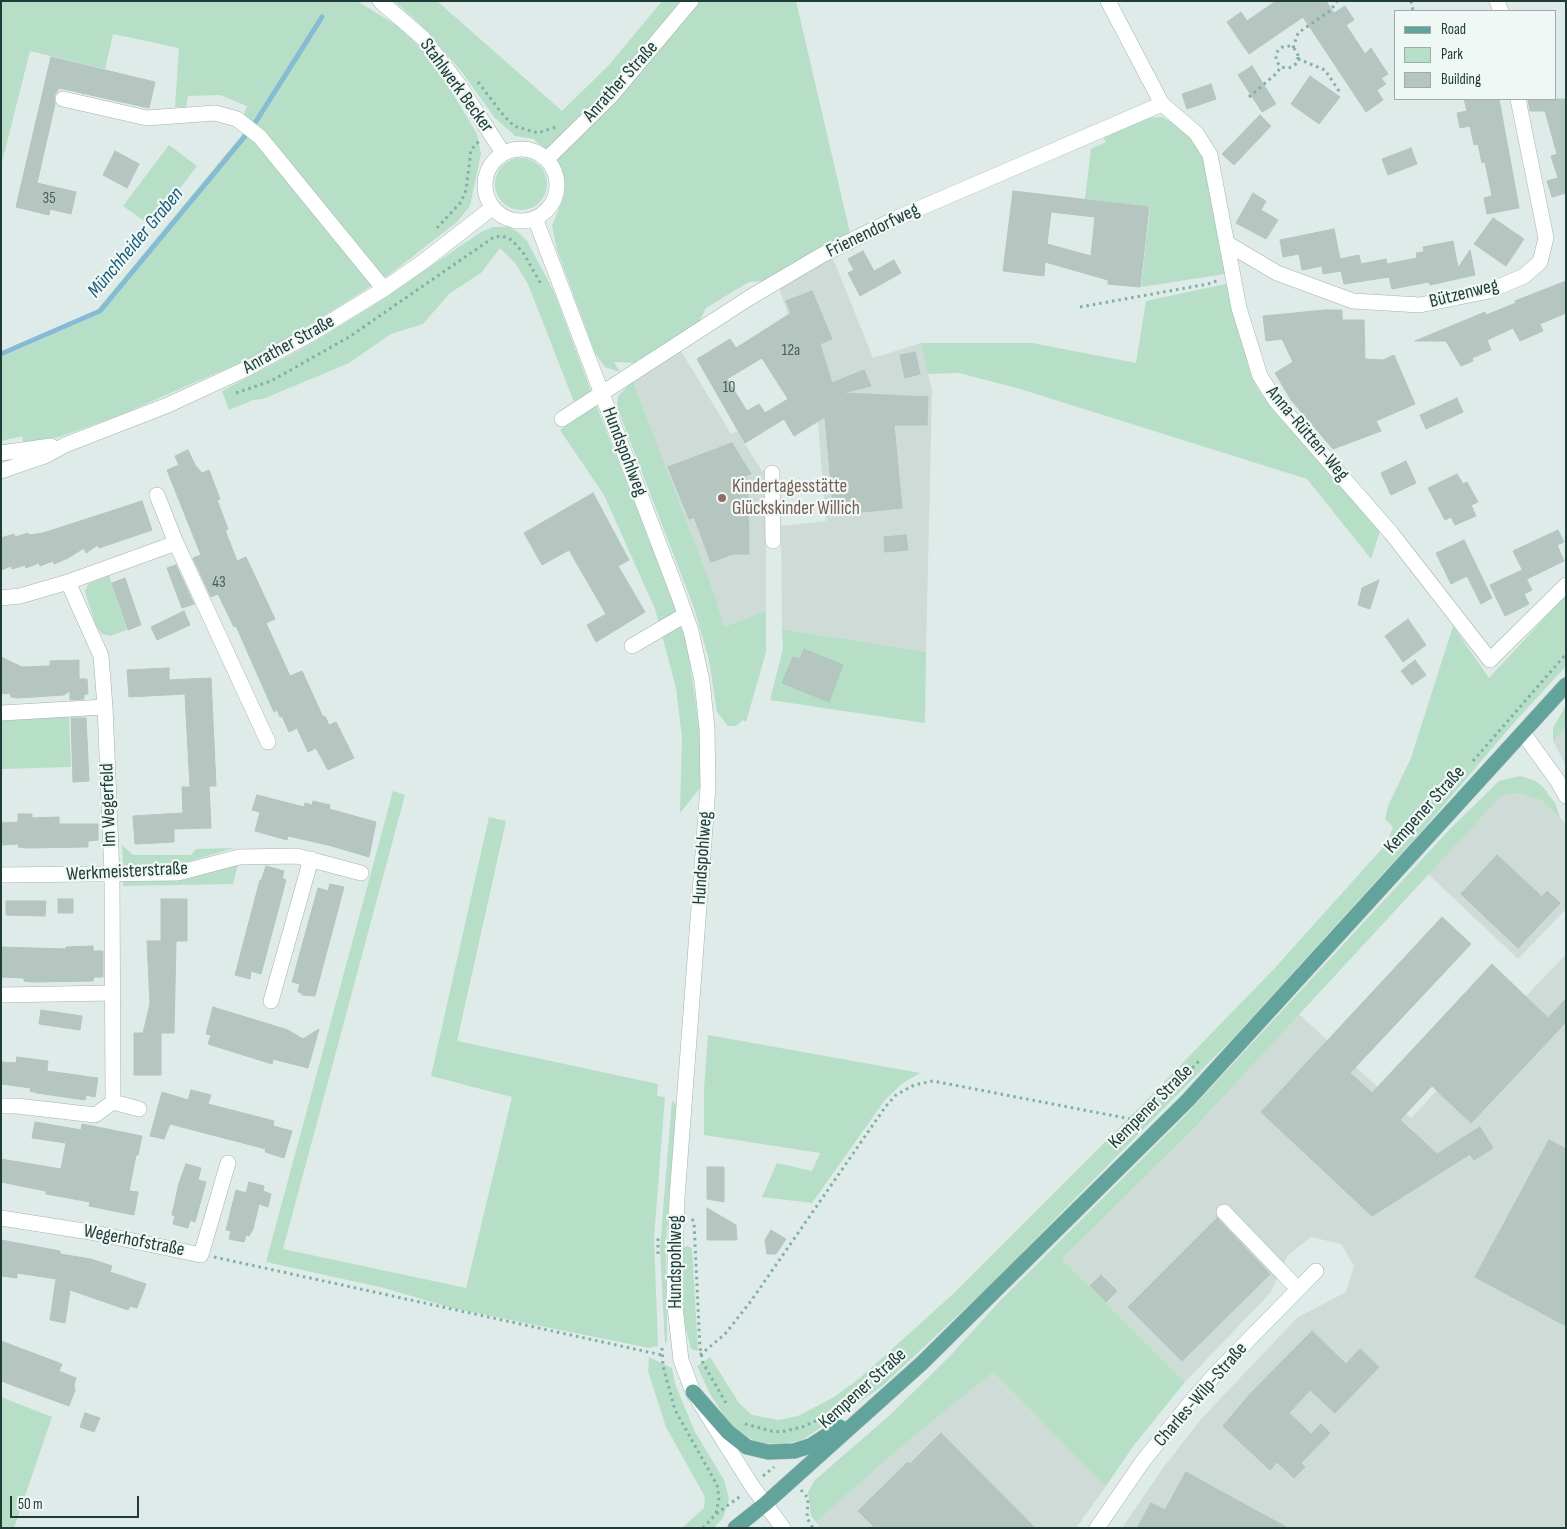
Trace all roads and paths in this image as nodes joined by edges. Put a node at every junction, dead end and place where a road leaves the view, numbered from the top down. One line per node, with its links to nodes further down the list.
1 (691, 1): 16 (street, Anrather Straße)
2 (1108, 1): 12 (street, Anna-Rütten-Weg)
3 (1337, 1): 5 (path)
4 (380, 2): 14 (street, Stahlwerk Becker)
5 (1292, 48): 6 (path); 7 (path)
6 (1298, 59): 7 (path); 8 (path)
7 (1281, 66): 9 (path)
8 (1342, 94)
9 (1249, 97)
10 (63, 99): 24 (street)
11 (1518, 100): 21 (street, Bützenweg)
12 (1162, 104): 21 (street, Anna-Rütten-Weg); 26 (street, Frienendorfweg)
13 (560, 124): 14 (path)
14 (491, 134): 15 (street, Stahlwerk Becker); 19 (path)
15 (503, 153): 16 (street); 17 (street)
16 (547, 160): 18 (street)
17 (492, 208): 18 (street); 24 (street, Anrather Straße)
18 (535, 218): 26 (street, Hundspohlweg)
19 (433, 232)
20 (494, 238): 23 (path)
21 (1228, 244): 22 (street, Anna-Rütten-Weg)
22 (1234, 274): 25 (path); 36 (street, Anna-Rütten-Weg)
23 (543, 288)
24 (384, 289): 28 (street, Anrather Straße)
25 (1080, 307)
26 (602, 393): 27 (street, Frienendorfweg); 38 (street, Hundspohlweg)
27 (562, 419)
28 (65, 444): 29 (street, Anrather Straße); 30 (street, Anrather Straße)
29 (1, 453)
30 (1, 471)
31 (772, 473): 33 (street)
32 (157, 495): 34 (street)
33 (773, 542)
34 (176, 543): 35 (street); 45 (street)
35 (68, 582): 37 (street); 42 (street, Im Wegerfeld)
36 (1566, 585)
37 (1, 598)
38 (686, 614): 39 (street); 62 (street, Hundspohlweg)
39 (632, 646)
40 (1566, 654): 46 (path)
41 (1566, 685): 44 (main road, Kempener Straße)
42 (105, 708): 43 (street); 51 (street, Im Wegerfeld)
43 (1, 713)
44 (1523, 733): 47 (street); 74 (main road, Kempener Straße)
45 (268, 742)
46 (1468, 767)
47 (1566, 796)
48 (311, 859): 49 (street, Werkmeisterstraße); 51 (street, Werkmeisterstraße); 54 (street)
49 (361, 873)
50 (1, 875): 51 (street, Werkmeisterstraße)
51 (112, 875): 52 (street, Im Wegerfeld)
52 (113, 993): 53 (street); 56 (street, Im Wegerfeld)
53 (1, 995)
54 (271, 1001)
55 (1204, 1057): 59 (path)
56 (113, 1102): 57 (street); 58 (street)
57 (1, 1106)
58 (139, 1109)
59 (1141, 1121): 60 (path); 71 (path)
60 (1128, 1135)
61 (228, 1163): 66 (street, Wegerhofstraße)
62 (677, 1198): 71 (path); 73 (street, Hundspohlweg)
63 (1224, 1212): 69 (street)
64 (1, 1218): 66 (street, Wegerhofstraße)
65 (659, 1226): 67 (path)
66 (201, 1255): 72 (path)
67 (658, 1255)
68 (1316, 1271): 69 (street, Charles-Wilp-Straße)
69 (1298, 1289): 85 (street, Charles-Wilp-Straße)
70 (661, 1340): 72 (path)
71 (701, 1354): 73 (path); 77 (path)
72 (663, 1355): 73 (path); 81 (path)
73 (681, 1360): 76 (street, Hundspohlweg)
74 (922, 1363): 76 (main road); 80 (main road, Kempener Straße)
75 (881, 1376): 78 (path)
76 (694, 1392): 79 (street, Hundspohlweg)
77 (730, 1409)
78 (739, 1420)
79 (752, 1486): 80 (street, Hundspohlweg); 81 (path)
80 (765, 1504): 83 (main road, Kempener Straße); 84 (street, Hundspohlweg)
81 (716, 1514): 82 (path)
82 (703, 1528)
83 (735, 1528)
84 (783, 1528)
85 (1097, 1528)

